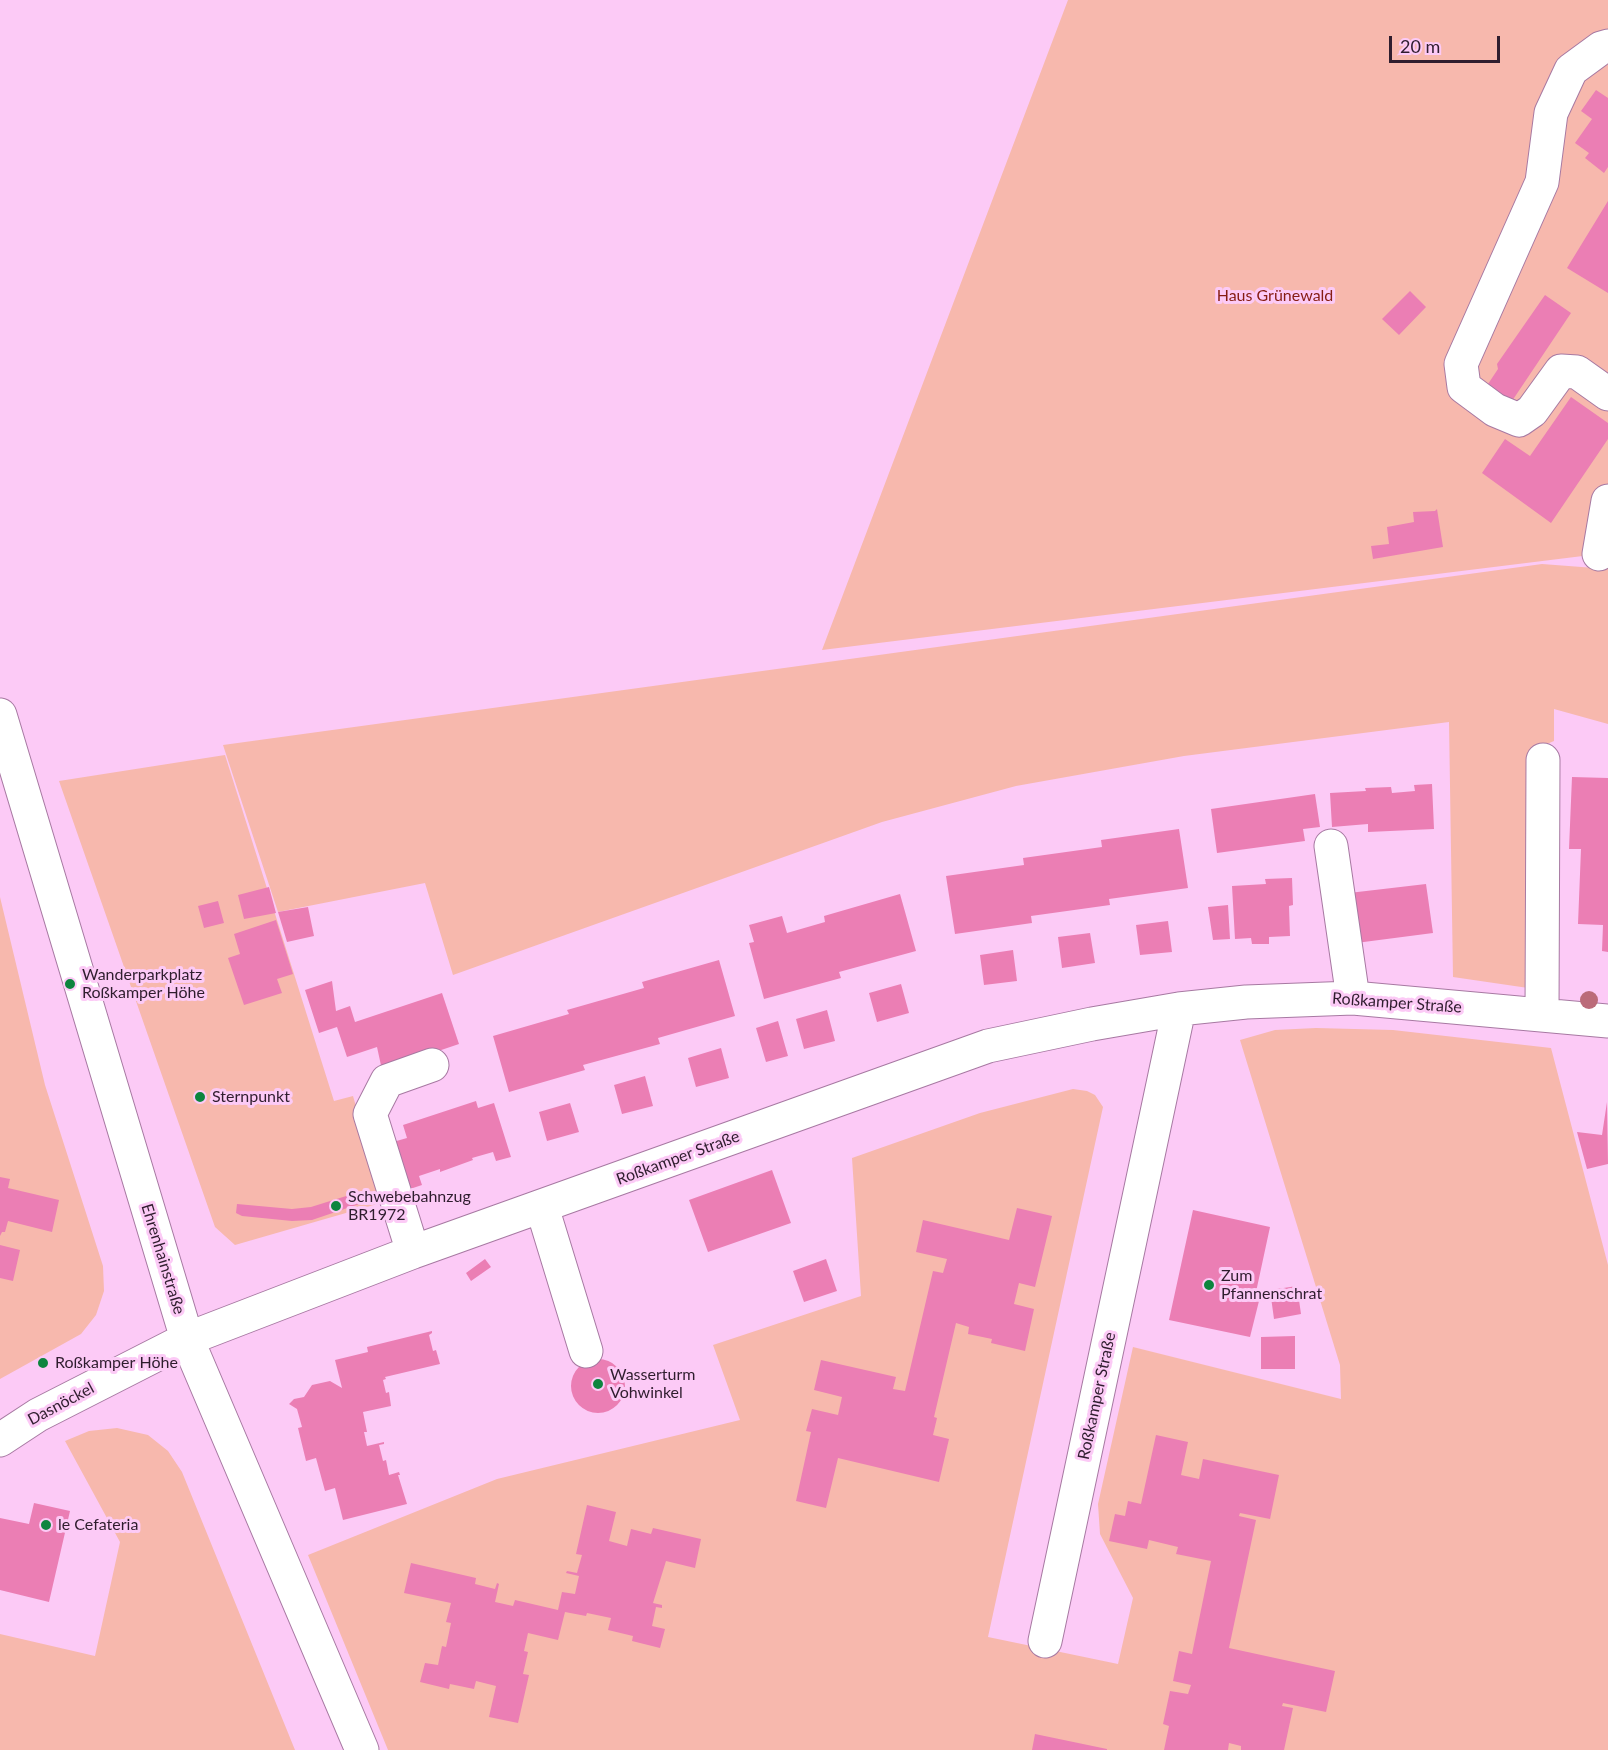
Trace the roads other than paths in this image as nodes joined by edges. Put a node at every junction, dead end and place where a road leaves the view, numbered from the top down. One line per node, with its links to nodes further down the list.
1 (1608, 46): 2 (street)
2 (1608, 394)
3 (1608, 501): 4 (street)
4 (1599, 554)
5 (0, 715): 6 (street, Ehrenhainstraße)
6 (5, 753): 16 (street, Ehrenhainstraße)
7 (1543, 760): 11 (street)
8 (1331, 846): 9 (street)
9 (1353, 998): 10 (street, Roßkamper Straße); 11 (street, Roßkamper Straße)
10 (1179, 1009): 14 (street, Roßkamper Straße); 19 (street, Roßkamper Straße)
11 (1542, 1014): 12 (street, Roßkamper Straße)
12 (1608, 1021)
13 (432, 1065): 15 (street)
14 (542, 1207): 15 (street, Roßkamper Straße); 17 (street)
15 (413, 1252): 16 (street, Roßkamper Straße)
16 (187, 1339): 18 (street, Dasnöckel); 20 (street, Ehrenhainstraße)
17 (586, 1351)
18 (0, 1440)
19 (1045, 1641)
20 (362, 1750)

